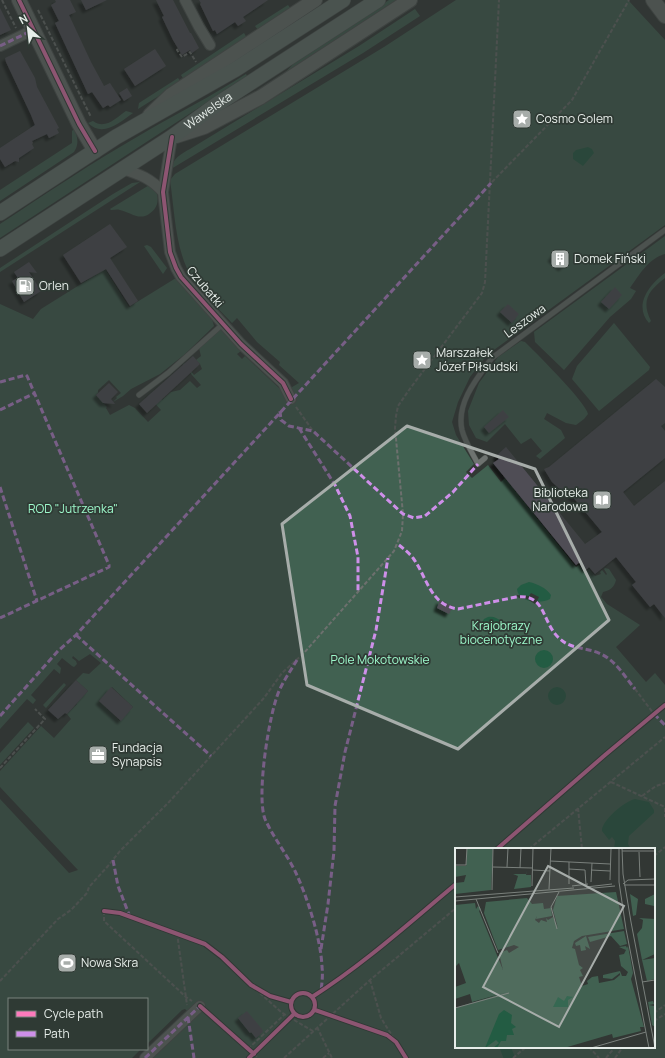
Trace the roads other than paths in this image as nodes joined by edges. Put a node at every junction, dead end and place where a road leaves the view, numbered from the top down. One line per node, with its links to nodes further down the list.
1 (19, 0): 9 (main road)
2 (185, 0): 10 (street)
3 (315, 0): 12 (main road)
4 (343, 0): 12 (main road, Wawelska)
5 (378, 0): 13 (main road, Wawelska)
6 (410, 0): 13 (main road)
7 (653, 0): 8 (main road)
8 (665, 16)
9 (33, 30): 11 (street); 14 (main road)
10 (210, 45)
11 (0, 46)
12 (142, 123): 14 (main road, Wawelska)
13 (172, 137): 15 (main road, Wawelska); 16 (street, Czubatki)
14 (95, 151): 17 (main road, Wawelska)
15 (123, 169): 16 (street); 19 (main road, Wawelska)
16 (163, 192): 20 (street, Czubatki)
17 (0, 213)
18 (665, 230): 23 (lane, Leszowa)
19 (0, 249)
20 (223, 324): 21 (lane); 22 (street, Czubatki)
21 (139, 395)
22 (291, 399)
23 (486, 458)
24 (200, 1006): 25 (street)
25 (145, 1058)

